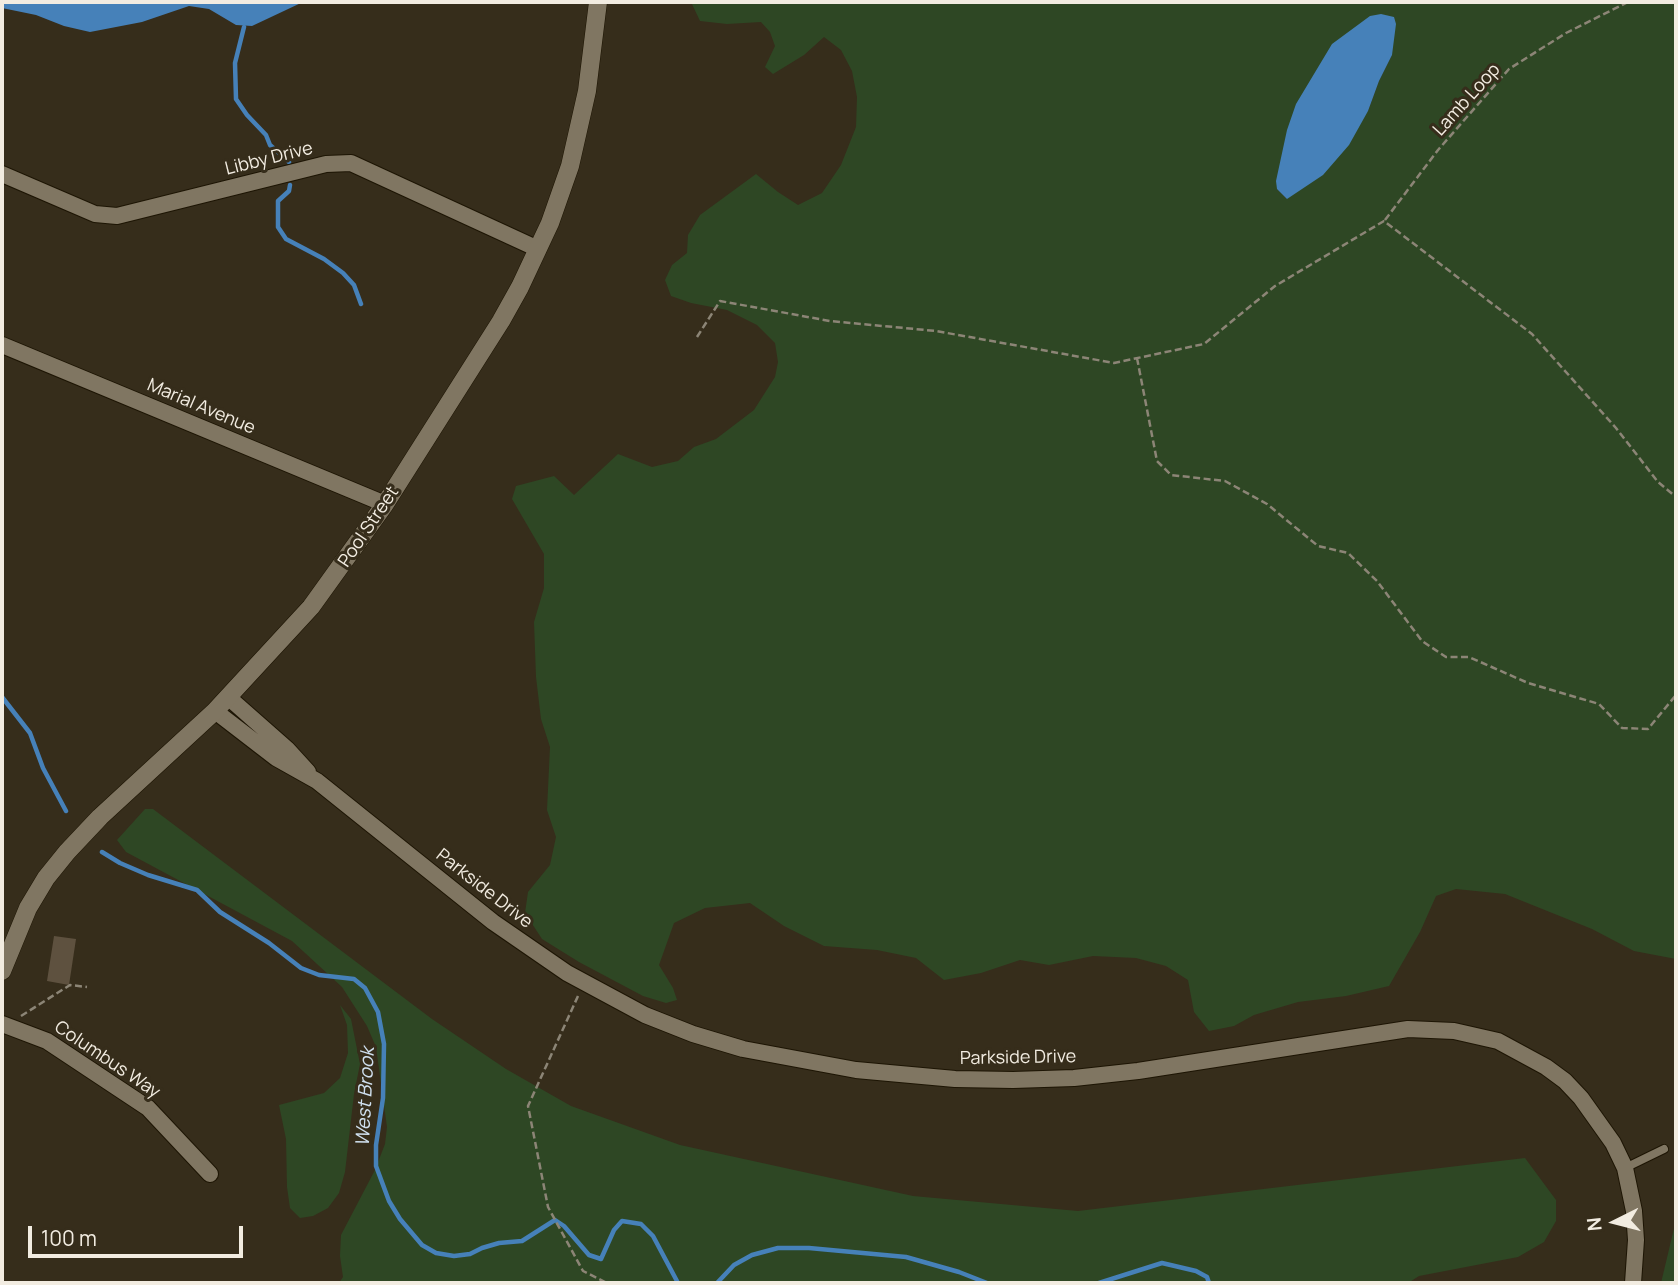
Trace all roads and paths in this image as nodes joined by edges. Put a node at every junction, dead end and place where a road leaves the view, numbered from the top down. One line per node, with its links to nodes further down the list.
1 (598, 2): 5 (main road, Pool Street)
2 (1628, 2): 4 (path, Lamb Loop)
3 (2, 174): 5 (street, Libby Drive)
4 (1384, 221): 8 (path); 9 (path)
5 (538, 249): 10 (main road, Pool Street)
6 (697, 337): 8 (path)
7 (2, 345): 10 (street, Marial Avenue)
8 (1137, 358): 11 (path)
9 (1676, 497)
10 (385, 505): 12 (main road, Pool Street)
11 (1676, 695)
12 (228, 697): 13 (main road, Pool Street); 14 (street, Parkside Drive)
13 (215, 711): 14 (street, Parkside Drive); 15 (main road, Pool Street)
14 (317, 781): 16 (street, Parkside Drive)
15 (2, 971)
16 (584, 983): 21 (street, Parkside Drive); 23 (path)
17 (87, 987): 18 (path)
18 (27, 1013)
19 (2, 1024): 22 (street, Columbus Way)
20 (1664, 1149): 21 (lane)
21 (1625, 1168): 24 (street, Parkside Drive)
22 (209, 1174)
23 (607, 1283)
24 (1633, 1283)

